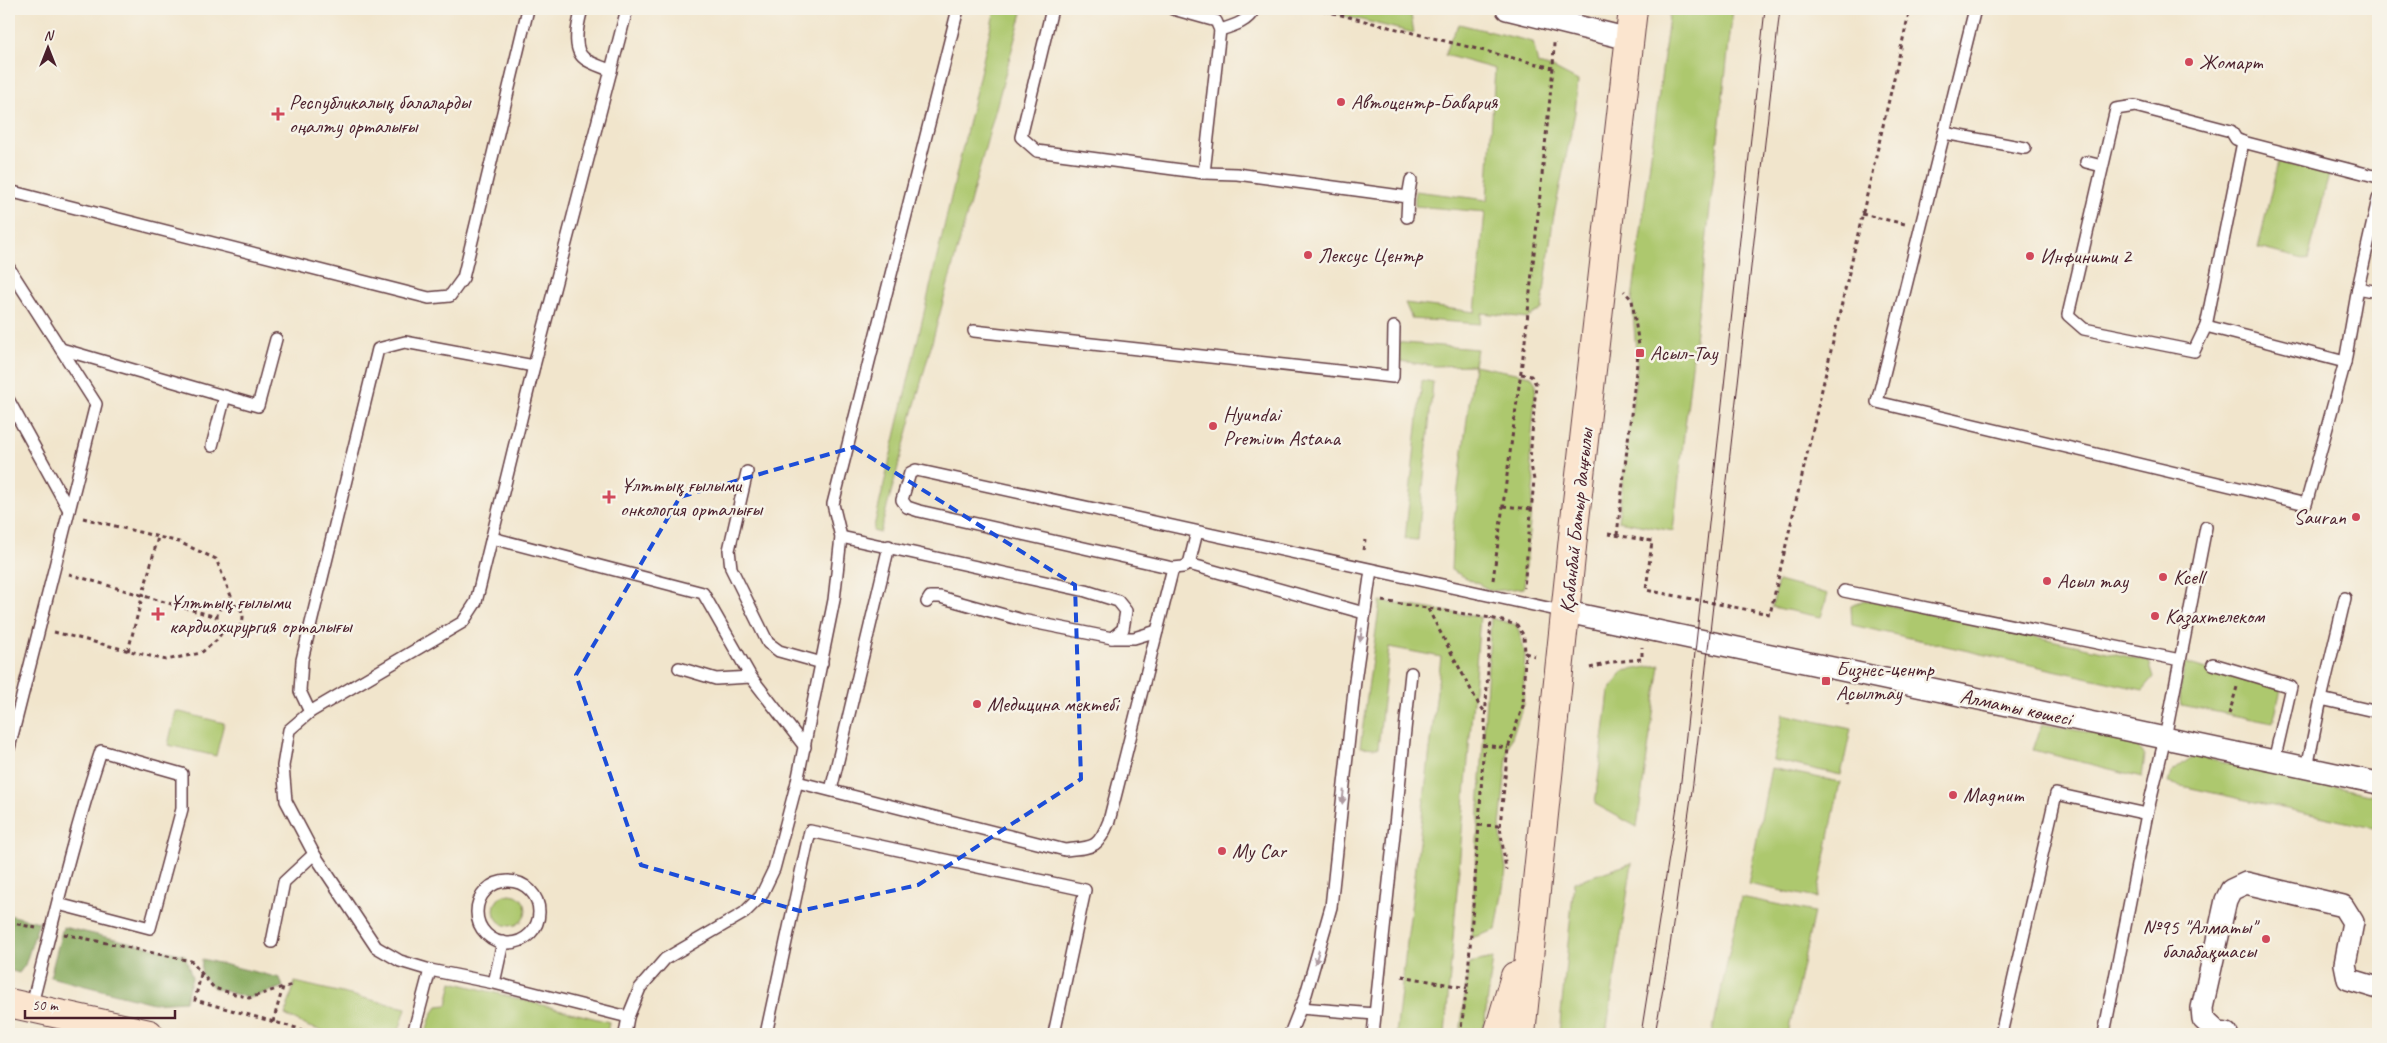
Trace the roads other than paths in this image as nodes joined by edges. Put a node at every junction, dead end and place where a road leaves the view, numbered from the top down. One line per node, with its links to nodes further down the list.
1 (528, 9): 22 (lane)
2 (582, 9): 13 (lane)
3 (627, 9): 13 (lane)
4 (958, 9): 43 (lane)
5 (1052, 9): 19 (lane)
6 (1173, 9): 11 (lane)
7 (1254, 9): 11 (lane)
8 (1507, 9): 12 (street)
9 (1633, 9): 12 (main road, Қабанбай Батыр даңғылы)
10 (1975, 9): 14 (lane)
11 (1220, 30): 19 (lane)
12 (1629, 39): 52 (main road, Қабанбай Батыр даңғылы)
13 (611, 71): 35 (lane)
14 (1944, 133): 16 (lane); 34 (lane)
15 (2243, 142): 18 (lane); 20 (lane); 29 (lane)
16 (2025, 148)
17 (2086, 162): 18 (lane)
18 (2102, 166): 29 (lane)
19 (1204, 172): 23 (lane)
20 (2378, 177)
21 (1411, 180): 23 (lane)
22 (9, 190)
23 (1408, 197): 25 (lane)
24 (2378, 199): 27 (lane)
25 (1407, 217)
26 (9, 268): 33 (lane)
27 (2358, 288): 28 (lane); 34 (lane)
28 (2378, 292)
29 (2206, 326): 34 (lane)
30 (1394, 327): 31 (lane)
31 (974, 331)
32 (276, 339): 36 (lane)
33 (61, 349): 36 (lane); 40 (lane)
34 (2345, 362)
35 (534, 366): 44 (lane); 63 (lane)
36 (225, 396): 38 (lane)
37 (9, 401): 40 (lane)
38 (212, 446)
39 (747, 472): 57 (lane)
40 (68, 512): 66 (lane)
41 (2206, 527): 56 (lane)
42 (1197, 532): 46 (lane); 47 (lane); 48 (lane)
43 (841, 537): 45 (lane); 57 (lane)
44 (492, 538): 61 (lane); 63 (lane)
45 (889, 546): 55 (lane); 72 (lane)
46 (1189, 564): 47 (lane); 53 (lane)
47 (1173, 568): 54 (lane)
48 (1371, 570): 52 (lane); 53 (lane)
49 (1844, 591): 56 (lane)
50 (2345, 598): 62 (lane)
51 (927, 602): 55 (lane)
52 (1567, 612): 65 (street, Алматы көшесі); 75 (main road, Қабанбай Батыр даңғылы)
53 (1364, 613): 83 (lane, one-way to 83)
54 (1157, 631): 55 (lane); 72 (lane)
55 (1112, 638)
56 (2180, 660): 65 (lane)
57 (822, 663): 67 (lane)
58 (2213, 664): 68 (lane)
59 (679, 668): 61 (lane)
60 (1411, 673): 84 (lane)
61 (750, 677): 67 (lane)
62 (2321, 699): 64 (lane); 69 (lane)
63 (310, 712): 74 (lane)
64 (2378, 712)
65 (2165, 738): 68 (street, Алматы көшесі); 73 (lane)
66 (9, 747)
67 (805, 747): 70 (lane)
68 (2274, 761): 69 (street, Алматы көшесі)
69 (2307, 768): 71 (street, Алматы көшесі)
70 (797, 782): 72 (lane); 85 (lane)
71 (2378, 783)
72 (830, 790)
73 (2146, 814): 95 (lane); 96 (lane)
74 (314, 854): 77 (lane); 79 (lane)
75 (1536, 902): 93 (main road); 94 (main road, Қабанбай Батыр даңғылы)
76 (58, 904): 76 (lane); 82 (lane)
77 (272, 942)
78 (503, 942): 78 (lane); 80 (lane)
79 (430, 970): 80 (lane); 87 (lane)
80 (494, 982): 85 (lane)
81 (2378, 988): 97 (street)
82 (20, 1005): 86 (main road)
83 (1300, 1008): 84 (lane); 91 (lane)
84 (1375, 1014): 92 (lane)
85 (628, 1016): 88 (lane)
86 (140, 1033)
87 (413, 1034)
88 (625, 1034)
89 (766, 1034): 90 (lane)
90 (1054, 1034)
91 (1290, 1034)
92 (1373, 1034)
93 (1498, 1034)
94 (1521, 1034)
95 (2001, 1034)
96 (2104, 1034)
97 (2226, 1034)

